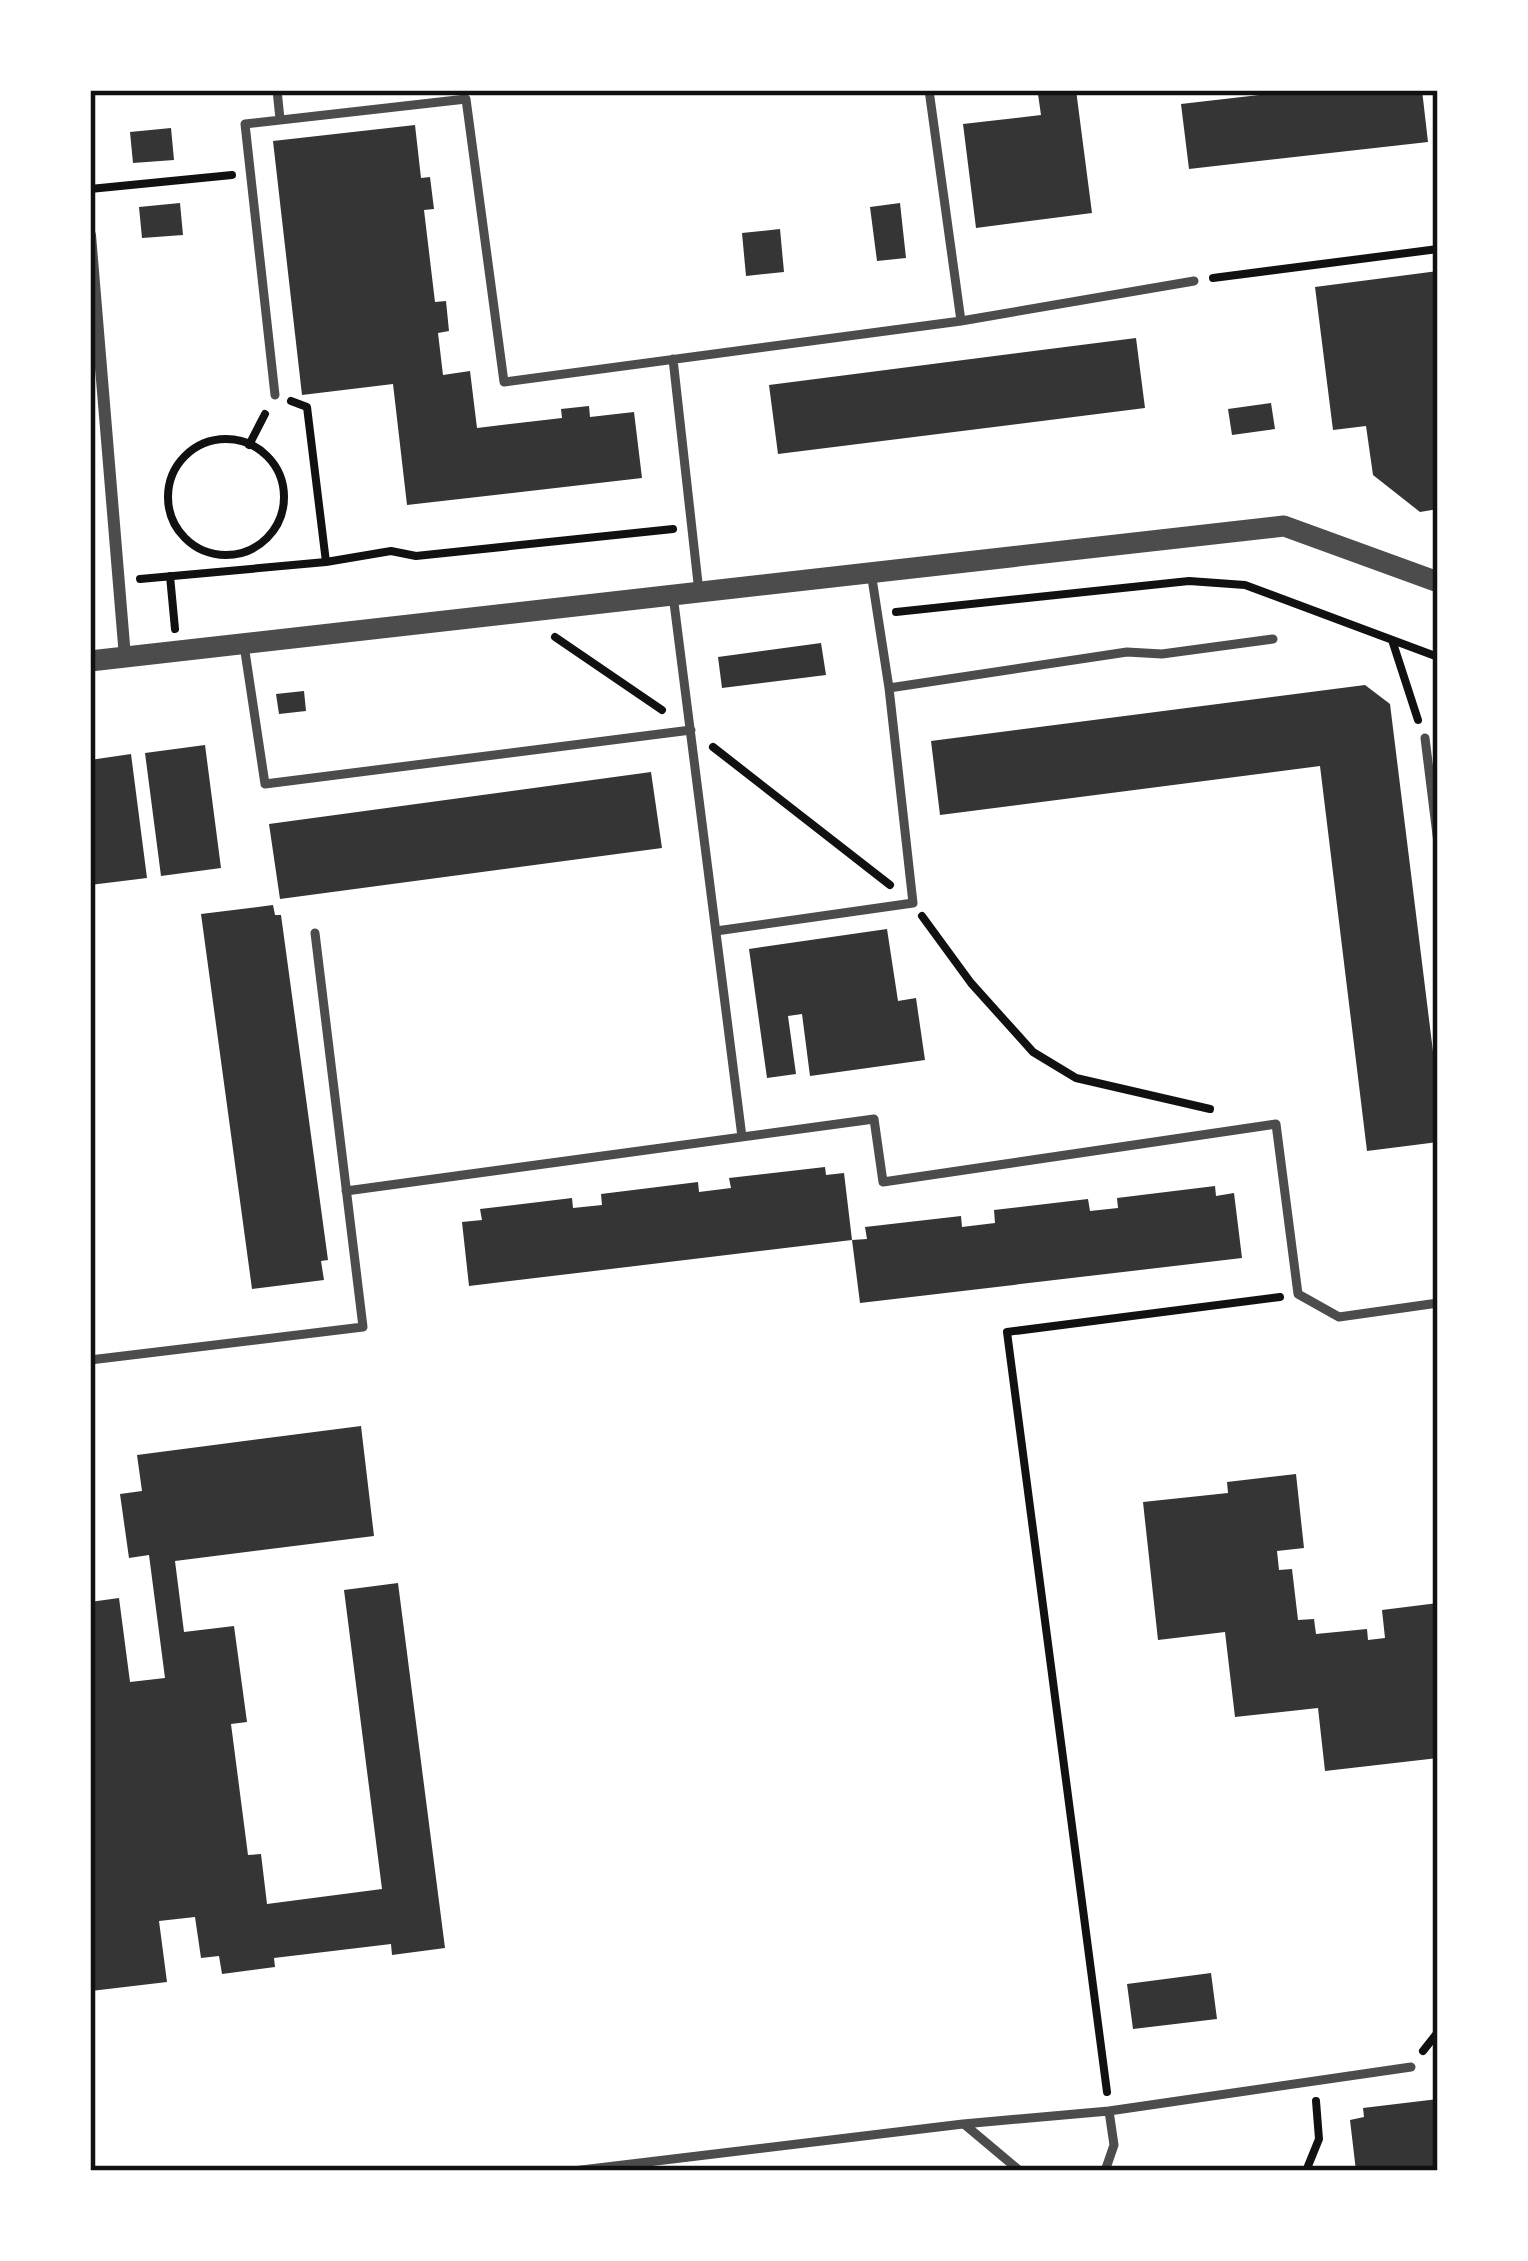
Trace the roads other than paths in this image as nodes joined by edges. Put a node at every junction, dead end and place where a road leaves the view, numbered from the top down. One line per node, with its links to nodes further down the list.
1 (277, 90): 3 (lane)
2 (929, 90): 6 (lane)
3 (280, 119): 7 (lane); 8 (lane)
4 (90, 235): 15 (street)
5 (1193, 281): 6 (lane)
6 (961, 321): 7 (lane)
7 (673, 359): 11 (lane)
8 (275, 395)
9 (872, 572): 10 (street); 11 (street); 17 (lane)
10 (1438, 581)
11 (699, 592): 12 (street)
12 (674, 595): 14 (street); 18 (lane)
13 (1273, 639): 17 (lane)
14 (244, 644): 15 (street); 18 (lane)
15 (125, 657): 16 (street)
16 (90, 661)
17 (889, 688): 21 (lane)
18 (691, 730): 21 (lane)
19 (1424, 738): 20 (lane)
20 (1438, 843)
21 (716, 931): 23 (lane)
22 (315, 933): 24 (lane)
23 (742, 1137): 24 (lane); 25 (lane)
24 (346, 1191): 26 (lane)
25 (1438, 1303)
26 (90, 1360)
27 (1411, 2067): 28 (lane)
28 (1109, 2111): 29 (lane); 32 (lane)
29 (964, 2124): 30 (lane); 31 (lane)
30 (573, 2171)
31 (1020, 2171)
32 (1105, 2171)

